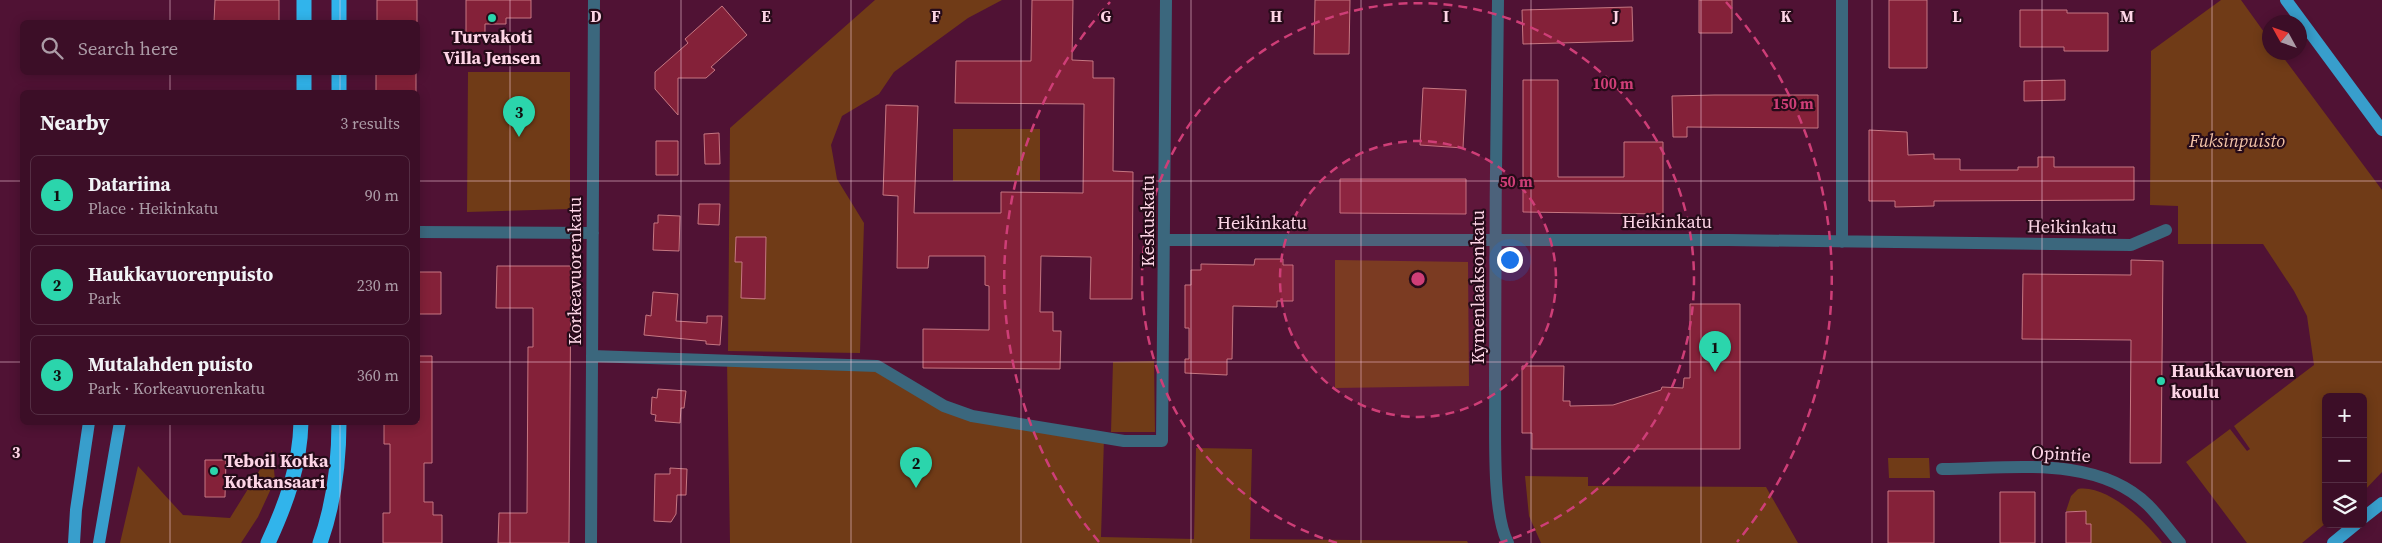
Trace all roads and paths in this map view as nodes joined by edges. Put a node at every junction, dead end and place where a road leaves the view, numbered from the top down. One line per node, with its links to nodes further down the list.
1 (304, 0): 8 (highway)
2 (339, 0): 9 (highway)
3 (594, 0): 17 (street, Korkeavuorenkatu)
4 (1166, 0): 18 (street, Keskuskatu)
5 (1498, 0): 19 (street, Kymenlaaksonkatu)
6 (1842, 0): 20 (street)
7 (2286, 0): 14 (main road)
8 (304, 20)
9 (339, 20)
10 (304, 75): 12 (highway)
11 (339, 75): 13 (highway)
12 (304, 90)
13 (339, 90)
14 (2382, 130)
15 (2166, 230): 20 (street, Heikinkatu)
16 (420, 232): 17 (street)
17 (593, 233): 21 (street, Korkeavuorenkatu)
18 (1165, 240): 19 (street, Heikinkatu); 21 (street, Keskuskatu)
19 (1495, 240): 20 (street, Heikinkatu); 35 (street, Kymenlaaksonkatu)
20 (1842, 242)
21 (592, 356): 34 (street, Korkeavuorenkatu)
22 (89, 425): 30 (main road)
23 (119, 425): 31 (main road)
24 (301, 425): 32 (highway)
25 (339, 425): 33 (highway)
26 (1942, 469): 36 (street, Opintie)
27 (2382, 503): 28 (main road)
28 (2367, 515)
29 (2351, 528): 37 (main road)
30 (74, 543)
31 (98, 543)
32 (268, 543)
33 (320, 543)
34 (590, 543)
35 (1508, 543)
36 (2180, 543)
37 (2333, 543)

